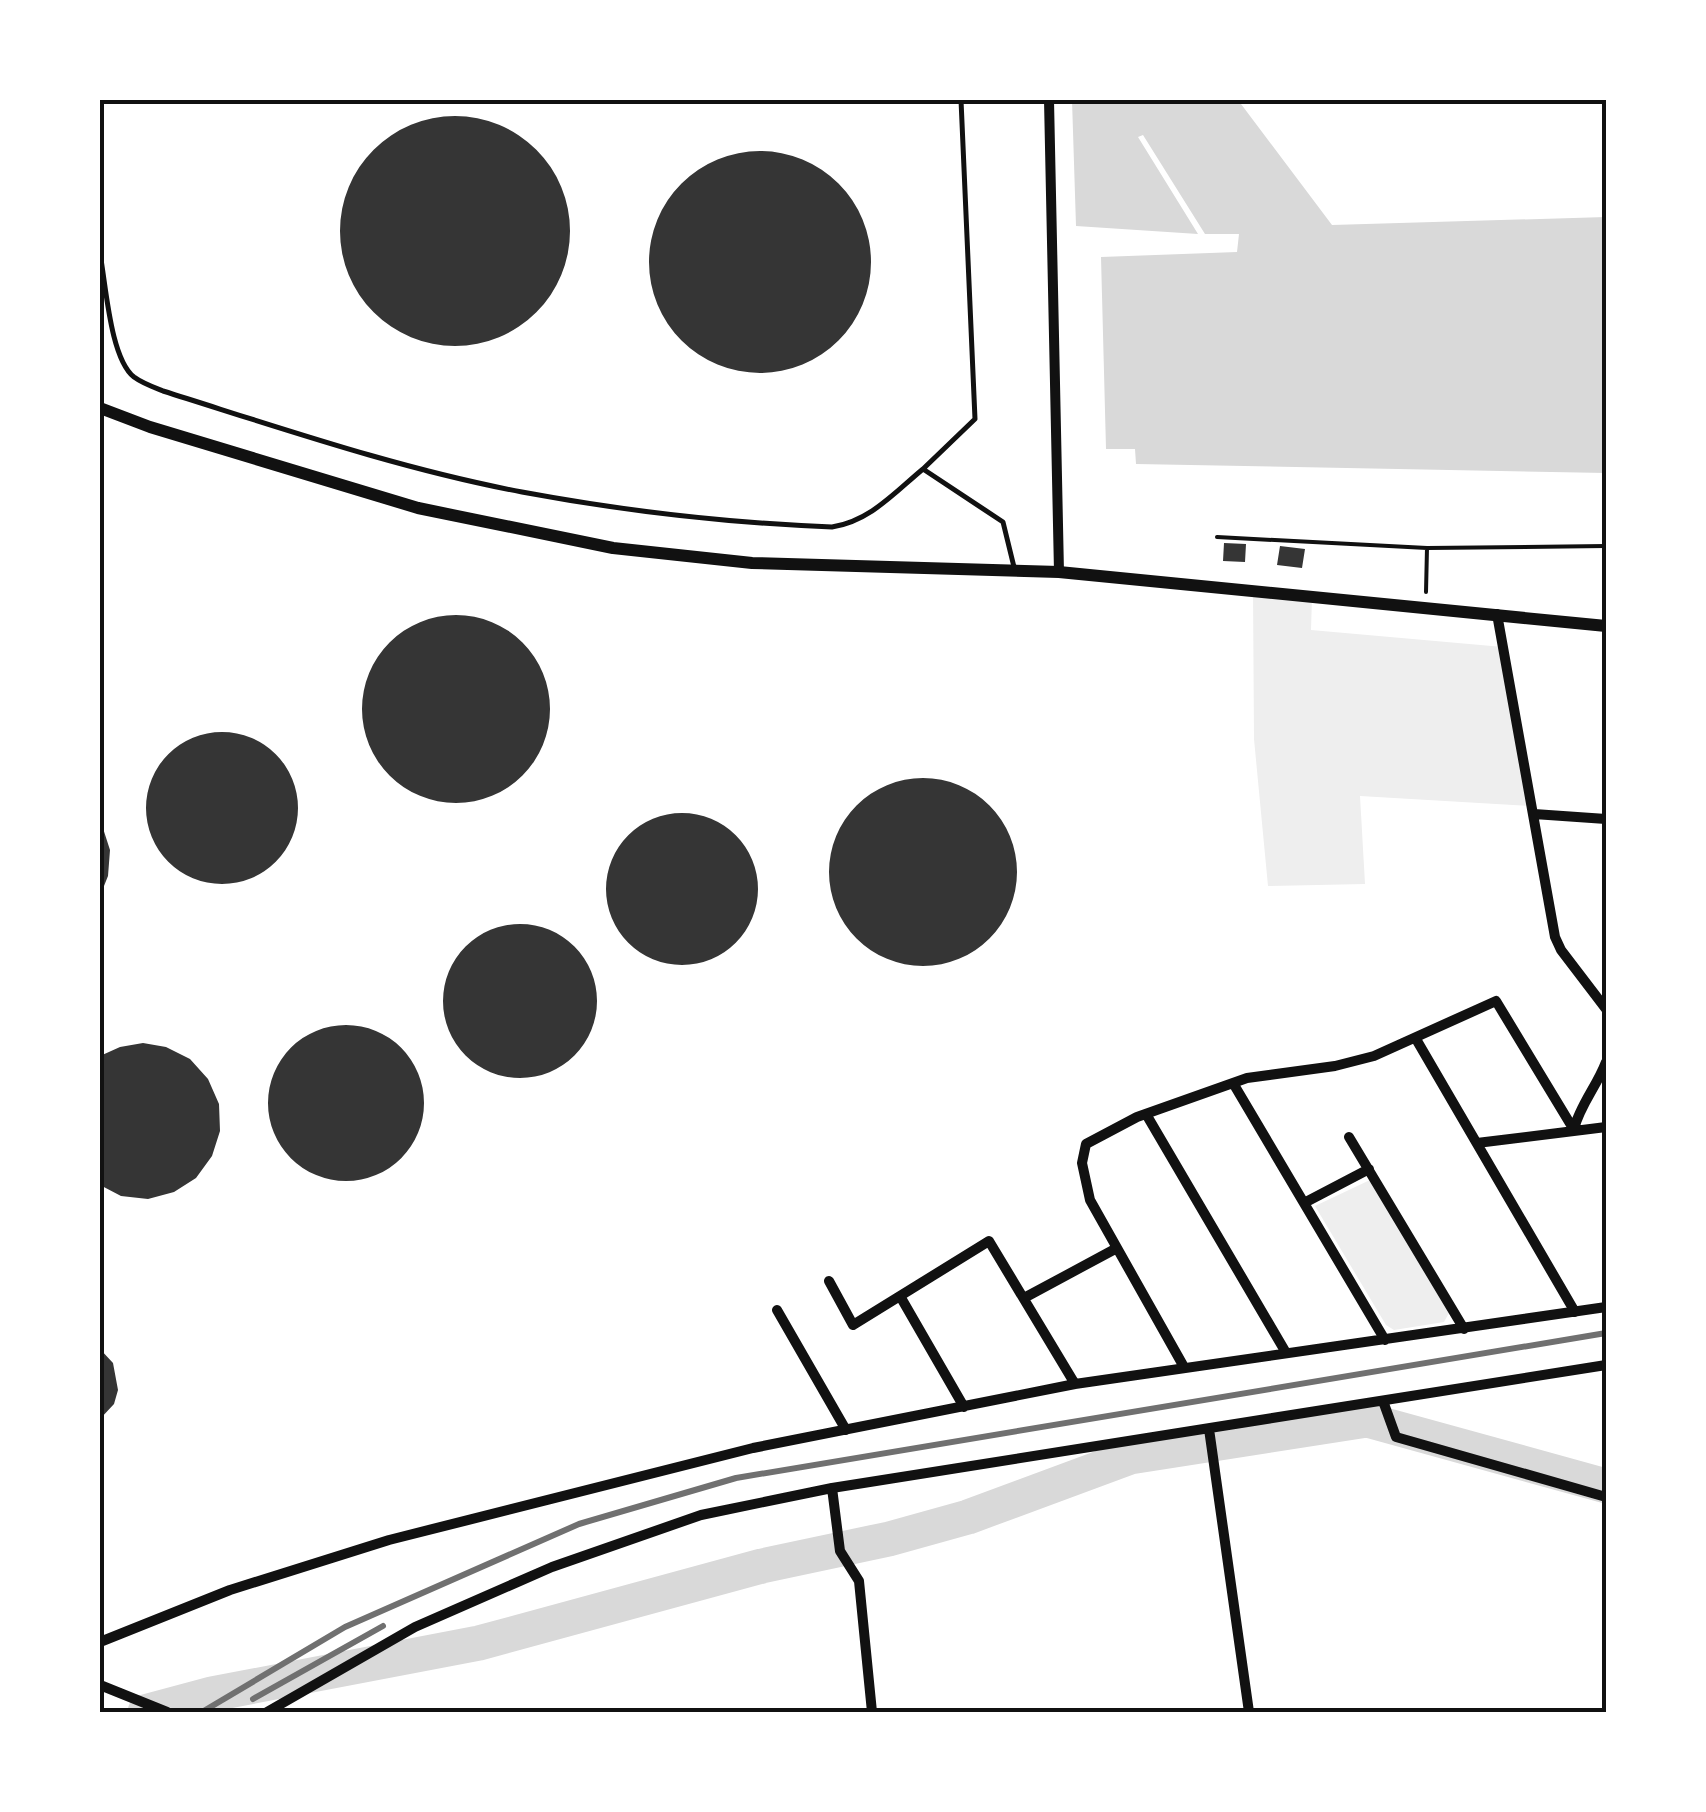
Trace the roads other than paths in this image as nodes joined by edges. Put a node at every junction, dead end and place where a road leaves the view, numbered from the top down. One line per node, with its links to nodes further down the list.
1 (960, 100): 5 (lane)
2 (1048, 100): 7 (street)
3 (100, 254): 5 (lane)
4 (100, 408): 6 (street)
5 (923, 468): 6 (lane)
6 (1014, 570): 7 (street)
7 (1059, 572): 8 (street)
8 (1497, 614): 9 (street); 10 (street)
9 (1606, 626)
10 (1534, 814): 11 (street); 12 (street)
11 (1606, 818)
12 (1606, 1009)
13 (1416, 1039): 15 (street); 18 (street); 20 (street)
14 (1606, 1062): 18 (street)
15 (1233, 1083): 16 (street); 22 (street)
16 (1146, 1114): 23 (street); 32 (street)
17 (1606, 1127): 18 (street)
18 (1574, 1130): 20 (street)
19 (1349, 1136): 21 (street)
20 (1477, 1143): 29 (street)
21 (1369, 1170): 22 (street); 30 (street)
22 (1304, 1202): 31 (street)
23 (1117, 1248): 26 (street); 34 (street)
24 (829, 1280): 25 (street)
25 (900, 1296): 26 (street); 37 (street)
26 (1024, 1298): 35 (street)
27 (1606, 1307): 29 (street)
28 (777, 1310): 39 (street)
29 (1575, 1312): 30 (street)
30 (1464, 1328): 31 (street)
31 (1385, 1340): 32 (street)
32 (1285, 1351): 34 (street)
33 (1606, 1366): 36 (street)
34 (1184, 1367): 35 (street)
35 (1074, 1384): 37 (street)
36 (1383, 1401): 38 (street); 41 (street)
37 (964, 1407): 39 (street)
38 (1210, 1429): 40 (street); 47 (street)
39 (846, 1430): 42 (street)
40 (832, 1488): 45 (street); 46 (street)
41 (1606, 1497)
42 (100, 1642)
43 (100, 1685): 44 (street)
44 (166, 1712)
45 (268, 1712)
46 (872, 1712)
47 (1249, 1712)

